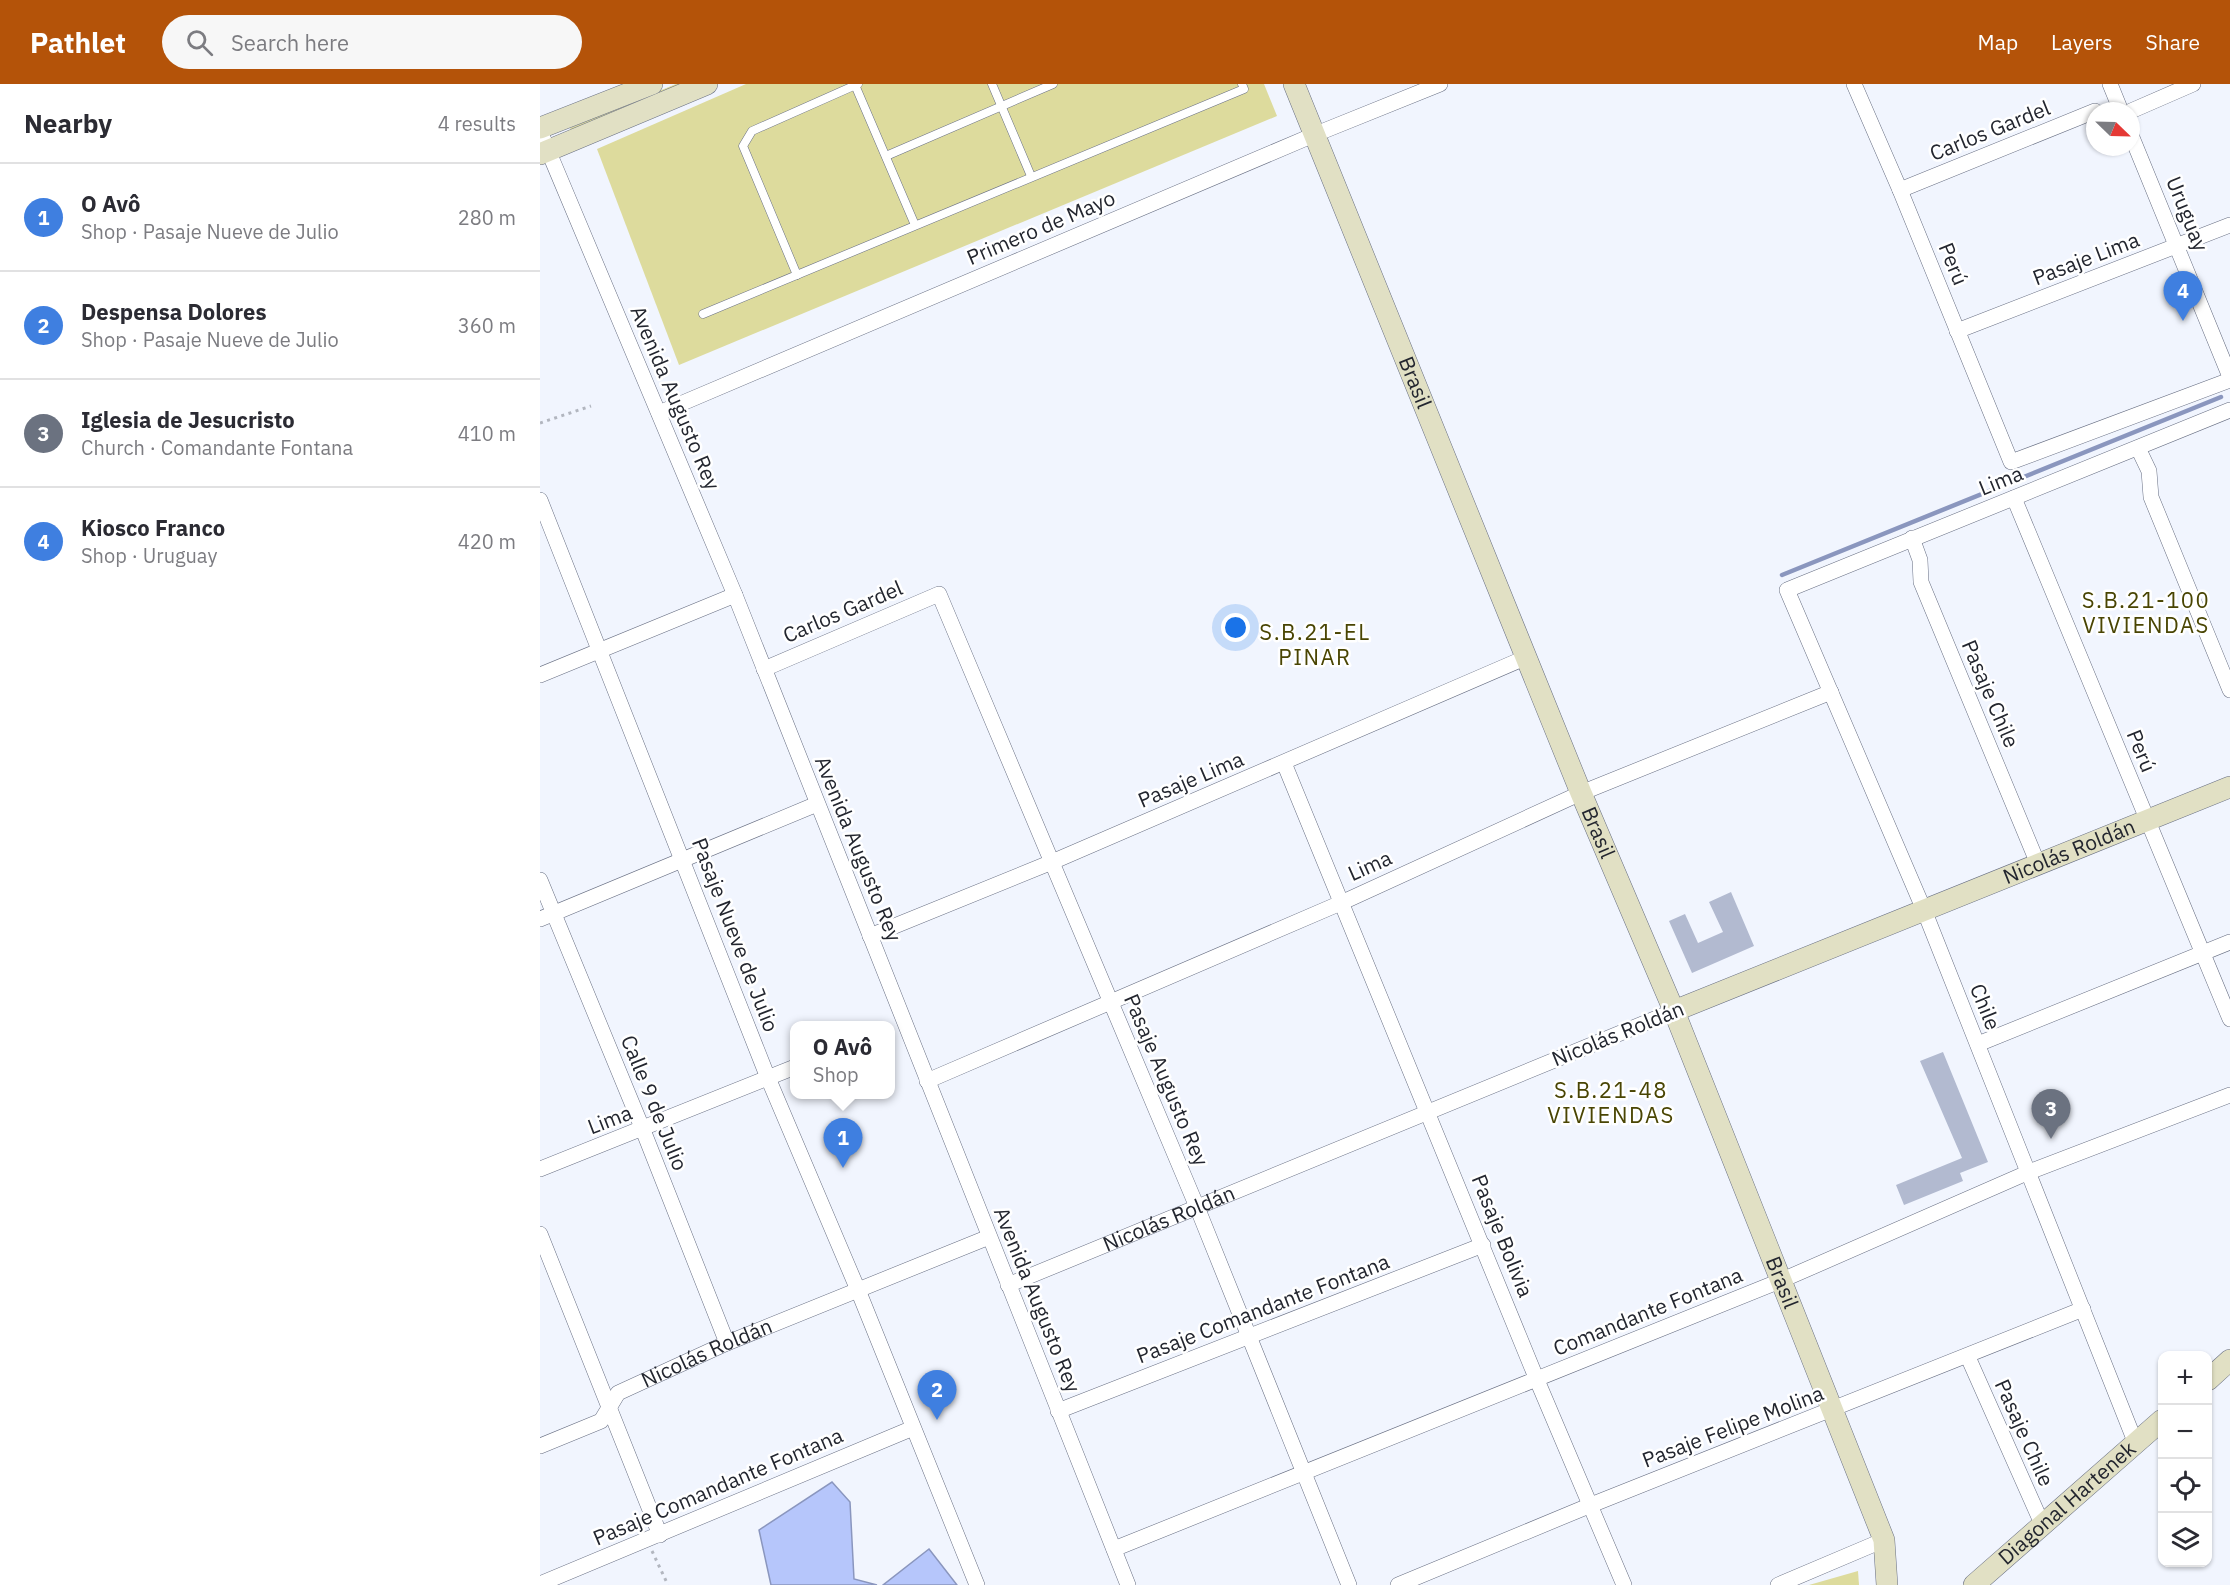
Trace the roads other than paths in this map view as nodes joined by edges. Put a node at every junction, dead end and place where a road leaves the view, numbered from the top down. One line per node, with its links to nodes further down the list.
1 (652, 84): 16 (street)
2 (707, 84): 18 (street)
3 (992, 84): 13 (lane)
4 (1053, 84): 13 (lane)
5 (1242, 84): 21 (lane)
6 (1294, 84): 17 (street, Brasil)
7 (1440, 84): 17 (street, Primero de Mayo)
8 (1854, 84): 22 (street, Perú)
9 (2110, 84): 12 (street)
10 (2193, 84): 14 (street)
11 (856, 85): 19 (lane); 26 (lane)
12 (2117, 102)
13 (1001, 106): 19 (lane); 21 (lane)
14 (2140, 107)
15 (2086, 115): 22 (street, Carlos Gardel)
16 (540, 129): 18 (street, Avenida Augusto Rey)
17 (1316, 134): 31 (street, Primero de Mayo); 41 (street, Brasil)
18 (544, 153): 31 (street, Avenida Augusto Rey)
19 (886, 156): 23 (lane)
20 (2140, 156): 25 (street, Uruguay)
21 (1031, 176): 23 (lane)
22 (1900, 190): 28 (street, Perú)
23 (915, 225): 26 (lane)
24 (2230, 225): 25 (street, Pasaje Lima)
25 (2177, 247): 28 (street, Pasaje Lima); 29 (street, Uruguay)
26 (797, 275): 27 (lane)
27 (703, 314)
28 (1957, 331): 33 (street, Perú)
29 (2230, 378): 33 (street, Lima)
30 (2230, 410): 32 (street, Lima)
31 (659, 413): 39 (street, Avenida Augusto Rey)
32 (2138, 448): 34 (street, Lima); 44 (street)
33 (2011, 462)
34 (2014, 498): 36 (street, Lima); 50 (street, Perú)
35 (540, 500): 40 (street, Pasaje Nueve de Julio)
36 (1912, 538): 37 (street, Lima); 53 (street, Pasaje Chile)
37 (1786, 590): 45 (street, Chile)
38 (939, 594): 42 (street, Carlos Gardel); 52 (street, Pasaje Augusto Rey)
39 (735, 595): 40 (street); 42 (street, Avenida Augusto Rey)
40 (598, 650): 43 (street); 51 (street, Pasaje Nueve de Julio)
41 (1527, 657): 46 (street, Pasaje Lima); 48 (street, Brasil)
42 (764, 669): 49 (street, Avenida Augusto Rey)
43 (540, 675)
44 (2230, 690)
45 (1831, 692): 48 (street, Lima); 56 (street, Chile)
46 (1284, 763): 52 (street, Pasaje Lima); 55 (street, Pasaje Bolivia)
47 (2230, 787): 50 (street, Nicolás Roldán)
48 (1581, 793): 55 (street, Lima); 62 (street, Brasil)
49 (817, 804): 51 (street); 58 (street, Avenida Augusto Rey)
50 (2147, 820): 53 (street, Nicolás Roldán); 60 (street, Perú)
51 (683, 859): 57 (street); 67 (street, Pasaje Nueve de Julio)
52 (1052, 862): 58 (street, Pasaje Lima); 61 (street, Pasaje Augusto Rey)
53 (2038, 864): 56 (street, Nicolás Roldán)
54 (540, 880): 57 (street, Calle 9 de Julio)
55 (1343, 902): 61 (street, Lima); 70 (street, Pasaje Bolivia)
56 (1924, 910): 62 (street, Nicolás Roldán); 65 (street, Chile)
57 (547, 916): 71 (street, Calle 9 de Julio)
58 (870, 936): 64 (street, Avenida Augusto Rey)
59 (2230, 942): 60 (street)
60 (2202, 953): 63 (street, Perú); 65 (street)
61 (1110, 1001): 68 (street, Lima); 74 (street, Pasaje Augusto Rey)
62 (1674, 1011): 70 (street, Nicolás Roldán); 78 (street, Brasil)
63 (2230, 1019)
64 (897, 1025): 68 (street, Avenida Augusto Rey)
65 (1978, 1044): 73 (street, Chile)
66 (790, 1069): 67 (street, Lima)
67 (768, 1078): 71 (street, Lima); 80 (street, Pasaje Nueve de Julio)
68 (927, 1081): 75 (street, Avenida Augusto Rey)
69 (2230, 1095): 73 (street, Comandante Fontana)
70 (1429, 1112): 74 (street, Nicolás Roldán); 77 (street, Pasaje Bolivia)
71 (643, 1130): 72 (street, Lima); 83 (street, Calle 9 de Julio)
72 (540, 1169)
73 (2029, 1172): 78 (street, Comandante Fontana); 81 (street, Chile)
74 (1197, 1207): 79 (street, Nicolás Roldán); 82 (street, Pasaje Augusto Rey)
75 (989, 1238): 79 (street, Avenida Augusto Rey); 80 (street, Nicolás Roldán)
76 (542, 1242): 88 (street)
77 (1483, 1245): 82 (street, Pasaje Comandante Fontana); 87 (street, Pasaje Bolivia)
78 (1780, 1281): 87 (street, Comandante Fontana); 89 (street, Brasil)
79 (1008, 1285): 90 (street, Avenida Augusto Rey)
80 (858, 1290): 83 (street, Nicolás Roldán); 92 (street, Pasaje Nueve de Julio)
81 (2084, 1309): 84 (street, Pasaje Felipe Molina); 93 (street, Chile)
82 (1249, 1338): 90 (street, Pasaje Comandante Fontana); 95 (street, Pasaje Augusto Rey)
83 (727, 1343): 88 (street, Nicolás Roldán)
84 (1968, 1357): 89 (street, Pasaje Felipe Molina); 97 (street, Pasaje Chile)
85 (2230, 1360): 86 (street)
86 (2212, 1376)
87 (1537, 1380): 95 (street, Comandante Fontana); 96 (street, Pasaje Bolivia)
88 (609, 1410): 94 (street, Nicolás Roldán); 98 (street)
89 (1833, 1410): 96 (street, Pasaje Felipe Molina); 99 (street, Brasil)
90 (1058, 1411): 100 (street, Avenida Augusto Rey)
91 (2158, 1424): 93 (street, Diagonal Hartenek)
92 (912, 1428): 98 (street, Pasaje Comandante Fontana); 102 (street, Pasaje Nueve de Julio)
93 (2136, 1444): 97 (street, Diagonal Hartenek)
94 (540, 1446)
95 (1303, 1475): 100 (street, Comandante Fontana); 104 (street, Pasaje Augusto Rey)
96 (1591, 1505): 105 (street, Pasaje Felipe Molina); 106 (street, Pasaje Bolivia)
97 (2043, 1526): 109 (street, Diagonal Hartenek)
98 (660, 1535): 101 (street, Pasaje Comandante Fontana)
99 (1884, 1540): 107 (street); 108 (street, Brasil)
100 (1114, 1549): 103 (street, Avenida Augusto Rey)
101 (540, 1584)
102 (977, 1585)
103 (1128, 1585)
104 (1349, 1585)
105 (1398, 1585)
106 (1624, 1585)
107 (1778, 1585)
108 (1887, 1585)
109 (1974, 1585)

